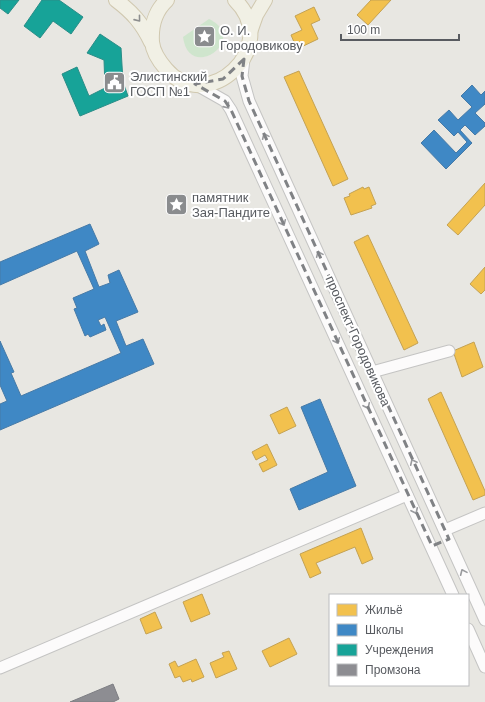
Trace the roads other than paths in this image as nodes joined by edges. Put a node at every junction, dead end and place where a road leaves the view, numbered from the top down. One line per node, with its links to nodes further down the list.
1 (116, 0): 6 (main road, one-way to 6)
2 (167, 0): 6 (main road)
3 (235, 0): 5 (main road)
4 (264, 1): 5 (main road)
5 (250, 32): 7 (main road)
6 (152, 44): 8 (main road)
7 (244, 59): 8 (main road); 10 (street, проспект Городовикова, one-way to 7)
8 (195, 84): 12 (street, проспект Городовикова, one-way to 12)
9 (449, 351): 10 (street)
10 (372, 372): 11 (street, проспект Городовикова)
11 (397, 430): 12 (street); 15 (street, проспект Городовикова, one-way to 11)
12 (381, 438): 13 (street, проспект Городовикова)
13 (408, 495): 16 (street, проспект Городовикова, one-way to 16); 21 (street)
14 (485, 513): 15 (street)
15 (447, 535): 16 (street); 18 (street, проспект Городовикова, one-way to 15)
16 (432, 546): 17 (street, проспект Городовикова)
17 (453, 594)
18 (485, 620)
19 (469, 631): 20 (street)
20 (485, 667)
21 (0, 668)

